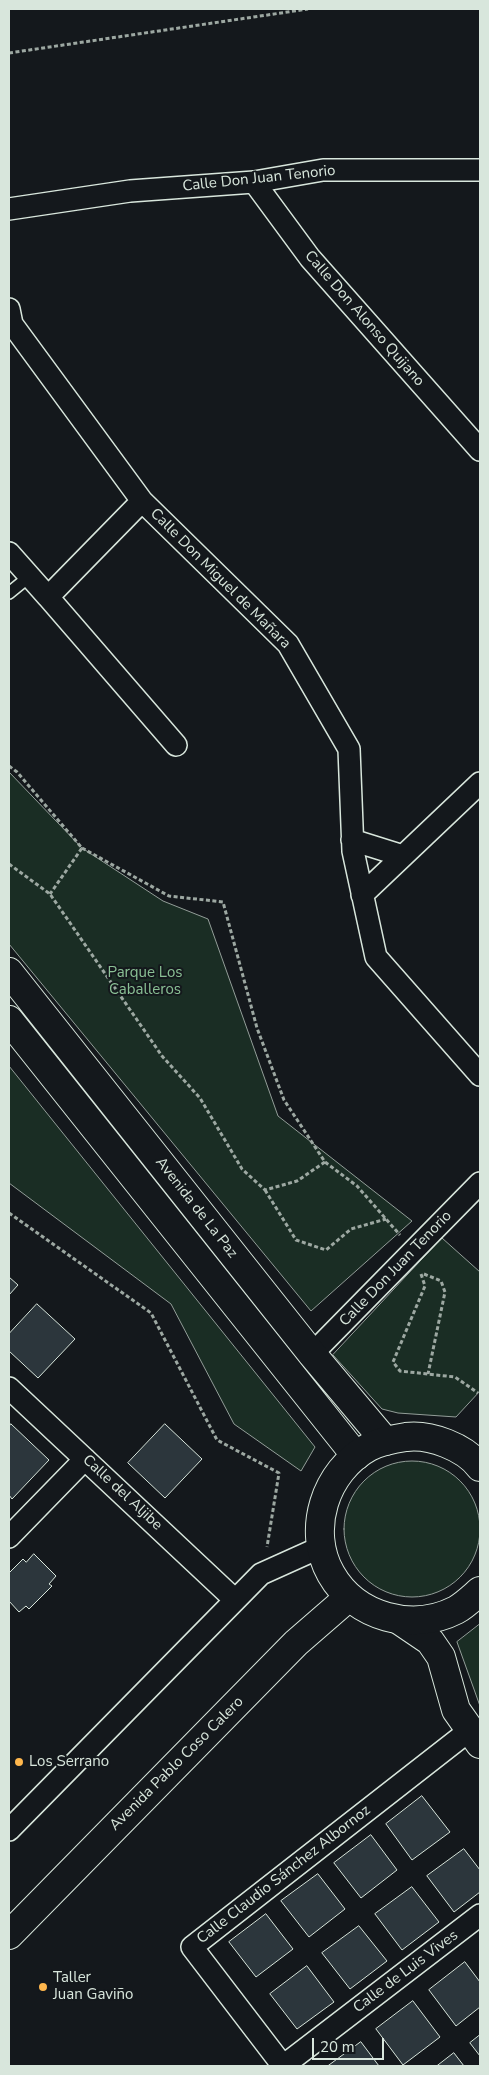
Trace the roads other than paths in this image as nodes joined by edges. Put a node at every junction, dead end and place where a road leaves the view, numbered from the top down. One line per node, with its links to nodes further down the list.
1 (480, 170): 2 (street, Calle Don Juan Tenorio)
2 (254, 182): 3 (street, Calle Don Juan Tenorio); 5 (street, Calle Don Alonso Quijano)
3 (9, 209)
4 (9, 309): 6 (street, Calle Don Miguel de Mañara)
5 (480, 450)
6 (142, 501): 10 (street); 13 (street, Calle Don Miguel de Mañara)
7 (9, 553): 8 (street)
8 (30, 576): 9 (lane); 10 (street)
9 (9, 593)
10 (48, 597): 11 (street)
11 (176, 746)
12 (480, 783): 14 (street)
13 (352, 840): 14 (street); 15 (street, Calle Don Miguel de Mañara)
14 (403, 856): 15 (street)
15 (362, 895): 18 (street, Calle Don Miguel de Mañara)
16 (9, 972): 20 (street, Avenida de La Paz)
17 (9, 1020): 23 (street, Avenida de La Paz)
18 (480, 1075)
19 (480, 1183): 20 (street, Calle Don Juan Tenorio)
20 (312, 1354): 22 (street, Avenida de La Paz)
21 (9, 1388): 24 (street, Calle del Aljibe)
22 (385, 1441): 23 (street); 25 (street)
23 (356, 1456): 27 (street)
24 (85, 1459): 26 (street); 30 (street, Calle del Aljibe)
25 (479, 1464)
26 (9, 1537)
27 (321, 1547): 29 (street); 30 (street)
28 (480, 1591): 31 (street)
29 (349, 1597): 31 (street); 35 (street, Avenida Pablo Coso Calero)
30 (234, 1598): 33 (street)
31 (399, 1620): 32 (street)
32 (475, 1737): 36 (street, Calle Claudio Sánchez Albornoz)
33 (9, 1830)
34 (480, 1915): 36 (street, Calle de Luis Vives)
35 (9, 1935)
36 (283, 2066)

